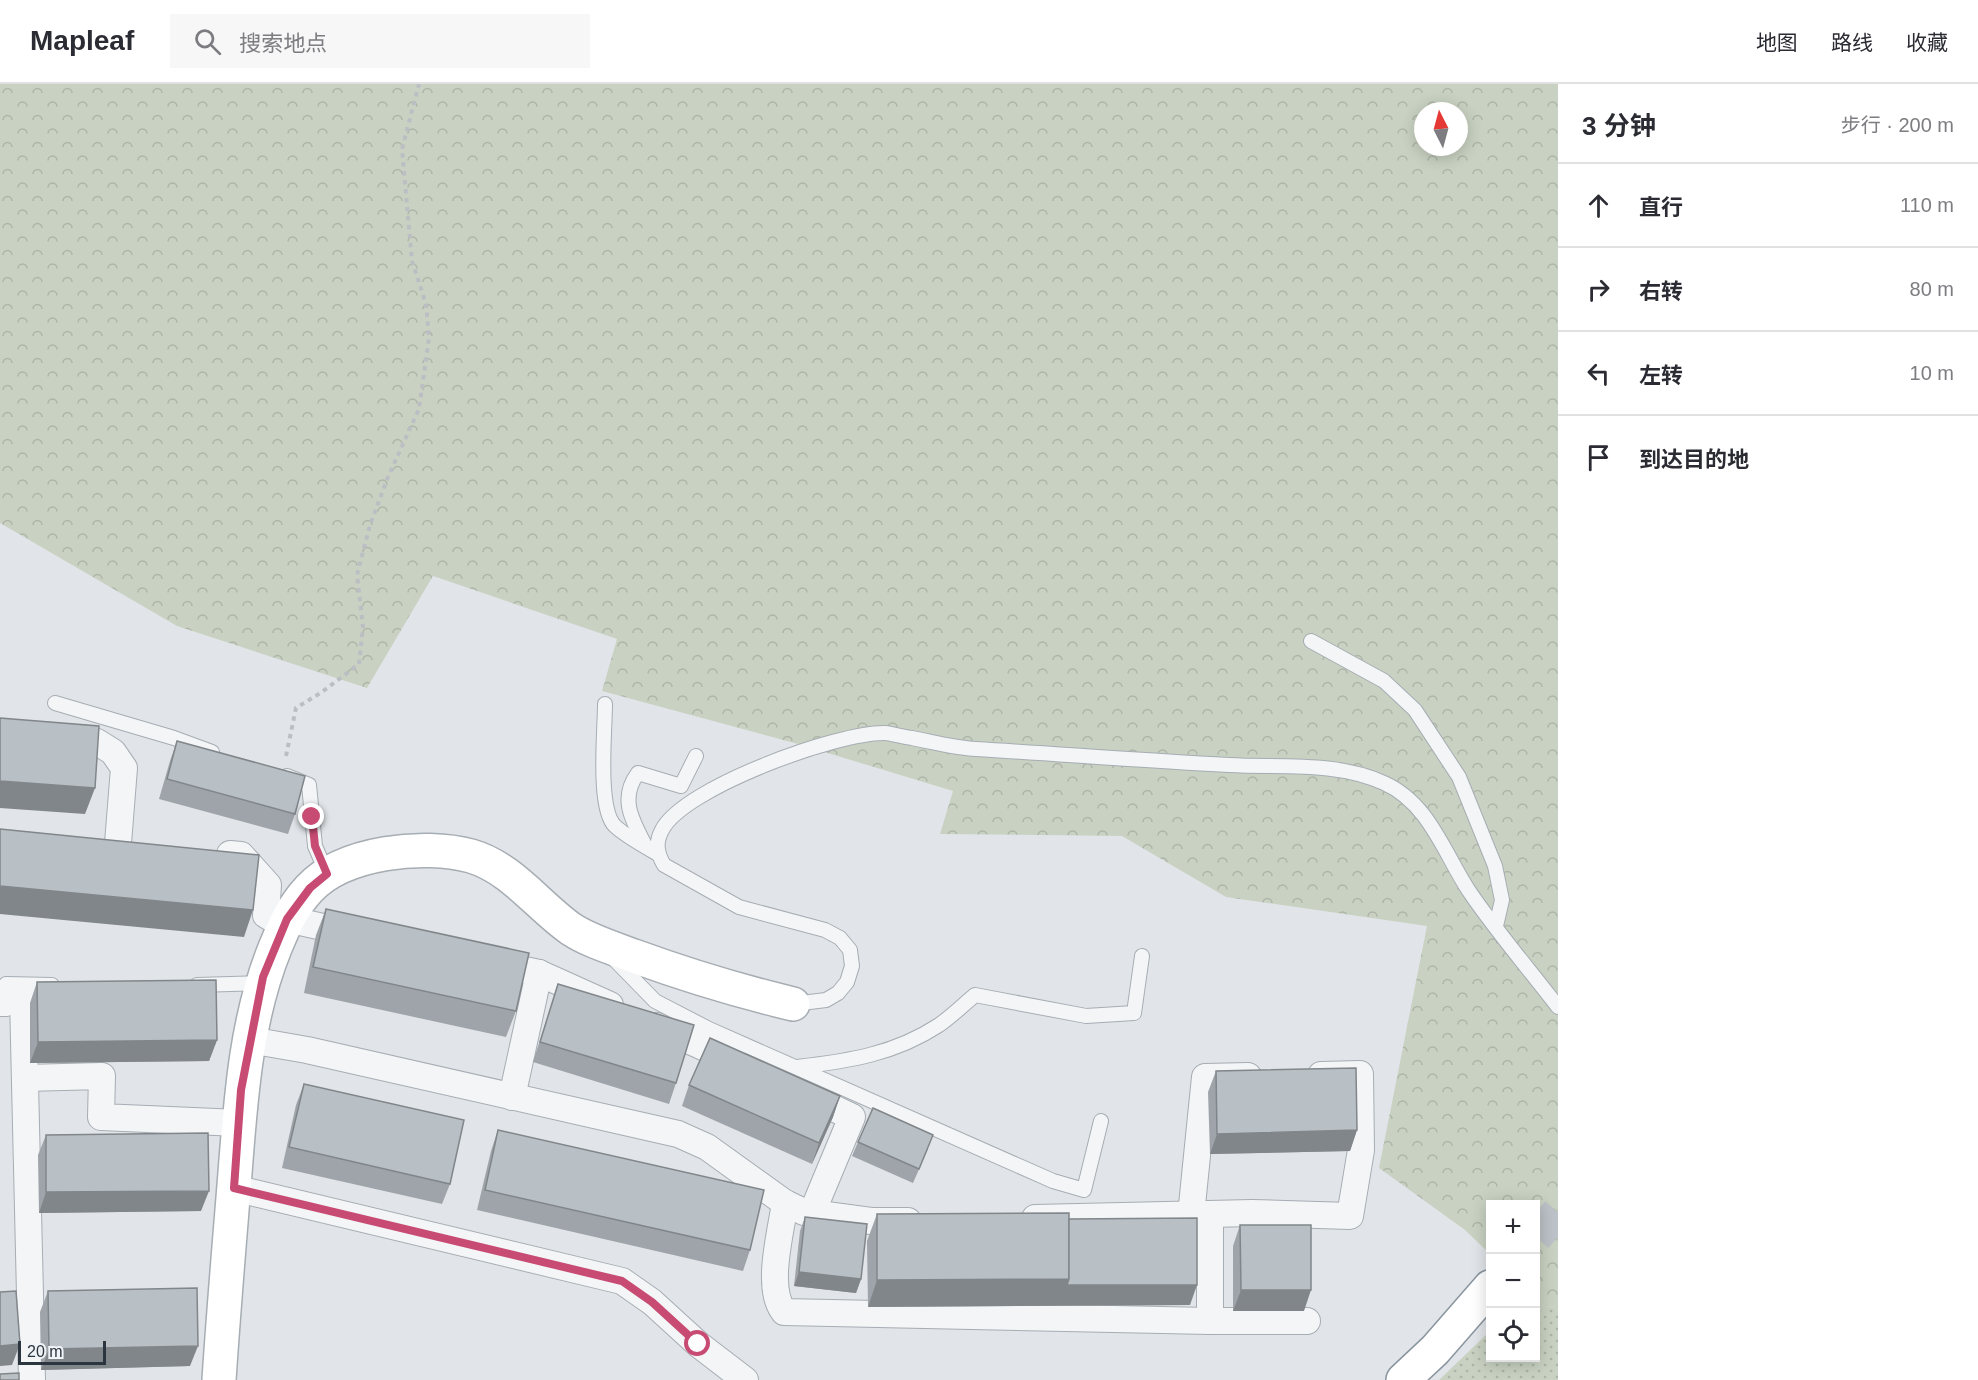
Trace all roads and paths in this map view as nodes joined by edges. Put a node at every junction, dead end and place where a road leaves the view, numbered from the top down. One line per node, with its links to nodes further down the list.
1 (419, 84): 8 (path)
2 (1311, 641): 14 (lane)
3 (55, 703): 6 (lane)
4 (605, 704): 10 (lane)
5 (0, 733): 9 (street)
6 (222, 756)
7 (696, 756): 10 (lane)
8 (277, 773): 12 (lane)
9 (117, 843)
10 (652, 850): 14 (lane); 24 (lane)
11 (204, 851): 13 (street)
12 (327, 874): 13 (main road); 16 (main road)
13 (286, 922): 15 (street); 20 (main road)
14 (1496, 926): 25 (lane)
15 (376, 938)
16 (597, 941): 24 (main road); 28 (lane)
17 (1142, 956): 28 (lane)
18 (469, 958): 19 (street)
19 (539, 973): 30 (street); 35 (street)
20 (262, 983): 21 (lane); 27 (main road)
21 (176, 990): 23 (street)
22 (83, 992): 26 (lane); 29 (street)
23 (218, 995)
24 (793, 1004)
25 (1558, 1007)
26 (0, 1009)
27 (250, 1040): 30 (street); 32 (main road)
28 (795, 1068): 31 (lane)
29 (25, 1078): 32 (street); 43 (street)
30 (512, 1097): 34 (street)
31 (1101, 1120)
32 (239, 1123): 33 (main road)
33 (234, 1188): 44 (main road); 45 (street)
34 (785, 1203): 35 (street); 40 (street)
35 (812, 1213): 38 (street)
36 (1200, 1215): 36 (street); 37 (street); 40 (street)
37 (1013, 1218)
38 (930, 1220)
39 (1486, 1293): 42 (main road)
40 (1210, 1321): 41 (street)
41 (1307, 1321)
42 (1406, 1377)
43 (32, 1380)
44 (219, 1380)
45 (745, 1380)

